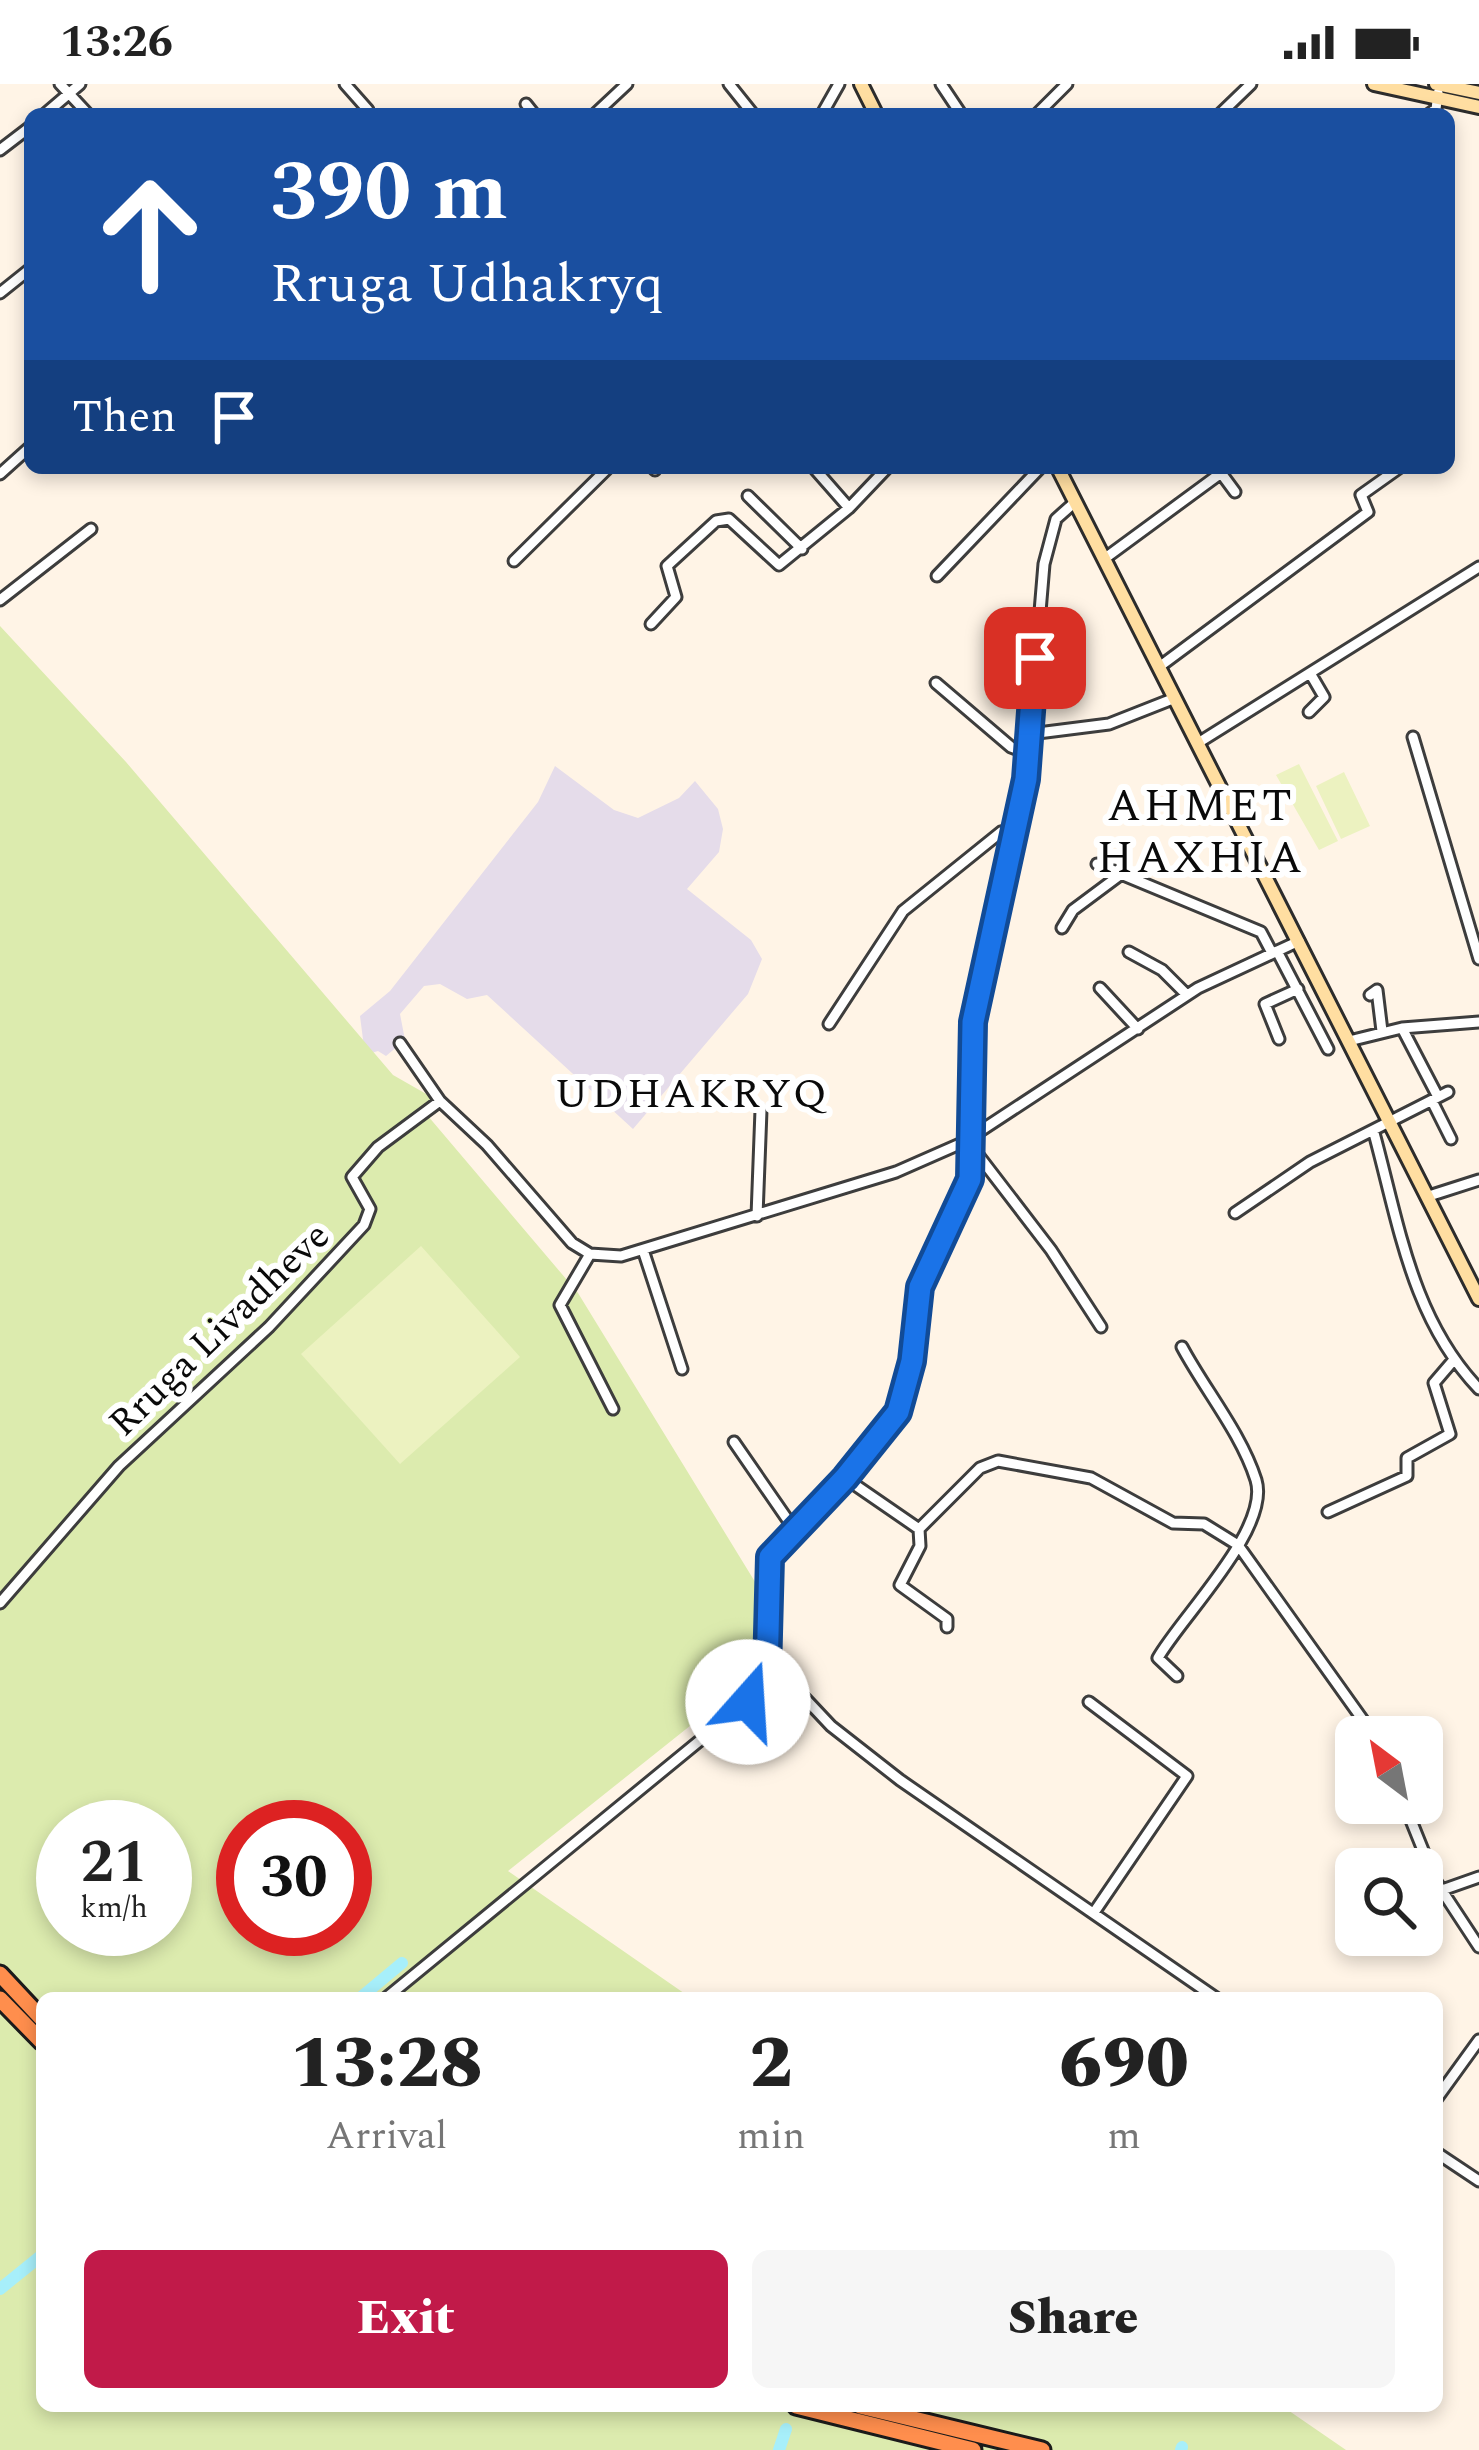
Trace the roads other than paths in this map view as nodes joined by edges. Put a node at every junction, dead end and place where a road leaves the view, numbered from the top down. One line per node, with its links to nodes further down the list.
1 (61, 84): 11 (street)
2 (80, 84): 11 (street)
3 (345, 84): 15 (street)
4 (627, 84): 16 (street)
5 (729, 84): 17 (street)
6 (1067, 84): 18 (street)
7 (1251, 84): 19 (street)
8 (1374, 84): 9 (main road)
9 (1437, 89): 10 (main road); 12 (main road)
10 (1479, 93)
11 (69, 94): 13 (street); 14 (street)
12 (1479, 107)
13 (52, 108)
14 (82, 108)
15 (366, 108)
16 (601, 108)
17 (748, 108)
18 (1043, 108)
19 (1226, 108)
20 (24, 132): 21 (street)
21 (0, 150)
22 (24, 274): 23 (street)
23 (0, 293)
24 (24, 452): 25 (street)
25 (0, 474)
26 (602, 474): 41 (street)
27 (819, 474): 37 (street)
28 (881, 474): 37 (street)
29 (1034, 474): 43 (street)
30 (1061, 474): 36 (main road)
31 (1220, 474): 40 (street)
32 (1222, 474): 34 (street)
33 (1390, 474): 46 (street)
34 (1235, 492)
35 (748, 496): 39 (street)
36 (1075, 502): 40 (main road); 51 (street)
37 (849, 508): 39 (street)
38 (91, 530): 44 (street)
39 (802, 549): 45 (street)
40 (1104, 559): 46 (main road)
41 (514, 561)
42 (1479, 567): 47 (street)
43 (937, 576)
44 (0, 600)
45 (651, 624)
46 (1160, 668): 49 (main road)
47 (1310, 673): 50 (street); 53 (street)
48 (936, 683): 54 (street)
49 (1175, 698): 51 (street); 53 (main road)
50 (1310, 712)
51 (1030, 734): 54 (street)
52 (1413, 737): 62 (street)
53 (1198, 743): 59 (main road)
54 (1029, 754): 55 (street)
55 (1013, 830): 68 (street); 82 (street)
56 (1097, 864): 57 (street)
57 (1120, 874): 58 (street); 61 (street)
58 (1062, 928)
59 (1299, 941): 61 (street); 73 (main road)
60 (1130, 952): 65 (street)
61 (1274, 952): 64 (street); 65 (street)
62 (1479, 958)
63 (1100, 988): 70 (street)
64 (1298, 989): 72 (street); 75 (street)
65 (1186, 995): 70 (street)
66 (1370, 995): 71 (street)
67 (1479, 1022): 69 (street)
68 (829, 1024)
69 (1402, 1028): 71 (street); 76 (street)
70 (1138, 1029): 82 (street)
71 (1382, 1031): 73 (street)
72 (1279, 1039)
73 (1349, 1041): 79 (main road)
74 (400, 1043): 77 (street)
75 (1328, 1049)
76 (1439, 1097): 79 (street); 81 (street)
77 (440, 1101): 88 (street); 102 (street, Rruga Livadheve)
78 (761, 1110): 86 (street)
79 (1391, 1122): 80 (street); 84 (main road)
80 (1374, 1133): 85 (street); 92 (street)
81 (1450, 1138)
82 (973, 1142): 86 (street); 90 (street); 97 (street)
83 (1479, 1180): 84 (street)
84 (1429, 1196): 89 (main road)
85 (1235, 1213)
86 (757, 1216): 87 (street)
87 (644, 1253): 88 (street); 93 (street)
88 (590, 1254): 95 (street)
89 (1479, 1299)
90 (1101, 1327)
91 (1182, 1347): 101 (street)
92 (1452, 1362): 94 (street); 98 (street)
93 (682, 1369)
94 (1479, 1390)
95 (613, 1409)
96 (734, 1442): 99 (street)
97 (845, 1478): 99 (street); 100 (street)
98 (1328, 1512)
99 (794, 1529): 104 (street)
100 (919, 1529): 101 (street); 103 (street)
101 (1238, 1545): 105 (street); 107 (street)
102 (0, 1603)
103 (947, 1627)
104 (769, 1660): 111 (street); 114 (street)
105 (1177, 1676)
106 (1090, 1702): 111 (street)
107 (1361, 1716)
108 (1412, 1824): 110 (street)
109 (1479, 1877): 110 (street)
110 (1445, 1889): 112 (street)
111 (1095, 1911): 115 (street)
112 (1479, 1947)
113 (0, 1974): 117 (highway)
114 (393, 1992)
115 (1208, 1992)
116 (0, 1999): 118 (highway)
117 (36, 2013)
118 (36, 2036)
119 (1479, 2040): 120 (street)
120 (1443, 2090)
121 (1443, 2156): 122 (street)
122 (1479, 2181)
123 (820, 2412): 125 (highway)
124 (885, 2412): 126 (highway)
125 (973, 2450)
126 (1042, 2450)

